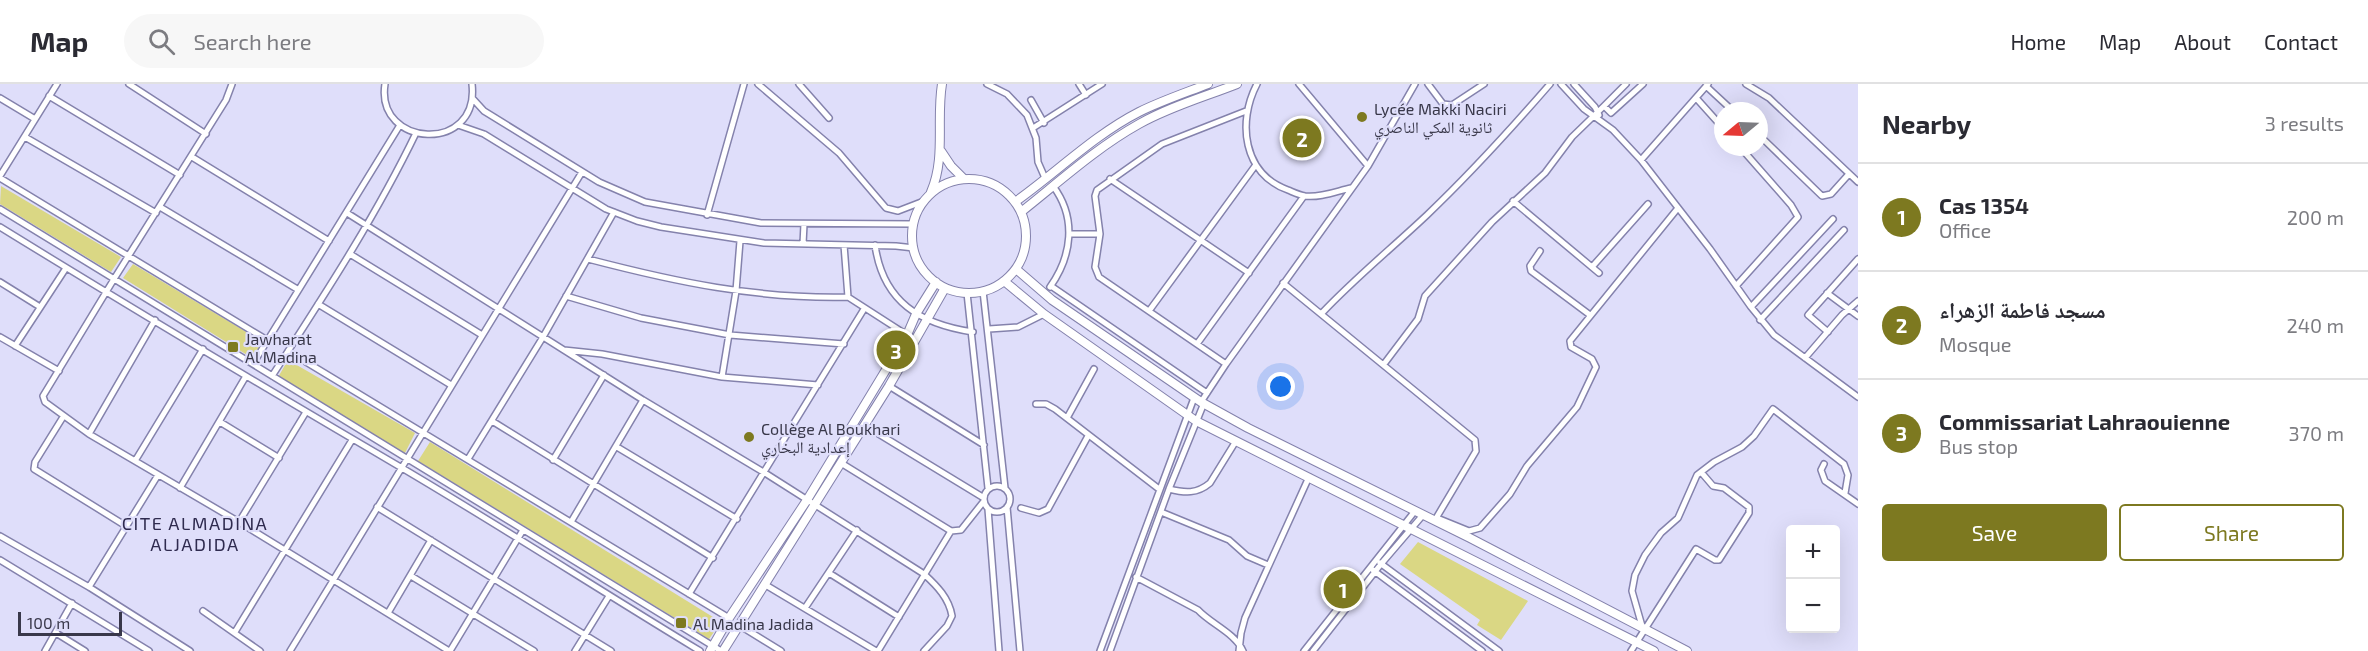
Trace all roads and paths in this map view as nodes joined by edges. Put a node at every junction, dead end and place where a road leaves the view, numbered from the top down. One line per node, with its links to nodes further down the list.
1 (57, 84): 28 (street)
2 (129, 84): 45 (street)
3 (385, 84): 41 (street)
4 (472, 84): 30 (street)
5 (744, 84): 77 (street)
6 (758, 84): 67 (street)
7 (799, 84): 37 (street)
8 (942, 84): 48 (street)
9 (987, 84): 43 (street)
10 (1079, 84): 27 (street)
11 (1102, 84): 27 (street)
12 (1208, 84): 58 (street)
13 (1237, 84): 62 (street)
14 (1257, 84): 35 (street)
15 (1299, 84): 53 (street)
16 (1415, 84): 53 (street)
17 (1428, 84): 18 (street)
18 (1484, 84)
19 (1550, 84): 130 (street)
20 (1561, 84): 36 (street)
21 (1574, 84): 36 (street)
22 (1626, 84): 34 (street)
23 (1642, 84): 34 (street)
24 (1746, 84): 55 (street)
25 (1707, 85): 31 (street); 33 (street)
26 (228, 86): 45 (street)
27 (1086, 95): 40 (street)
28 (49, 96): 39 (street); 56 (street)
29 (0, 98): 39 (street)
30 (473, 99): 42 (street); 54 (street)
31 (1697, 99): 38 (street); 51 (street)
32 (1031, 100): 40 (street)
33 (1724, 102)
34 (1604, 106): 36 (street)
35 (1246, 111): 52 (street); 60 (street)
36 (1596, 114): 51 (street); 68 (street)
37 (829, 118)
38 (1714, 118)
39 (35, 119): 46 (street)
40 (1044, 123): 43 (street)
41 (400, 125): 44 (street); 75 (street)
42 (458, 125): 44 (street); 64 (street)
43 (1033, 128): 58 (street)
44 (416, 133): 81 (street)
45 (206, 134): 50 (street)
46 (25, 137): 57 (street); 73 (street)
47 (1768, 144): 55 (street)
48 (941, 151): 59 (street); 65 (street)
49 (1748, 156): 111 (street)
50 (192, 157): 56 (street); 87 (street)
51 (1641, 160): 71 (street)
52 (1255, 166): 66 (street); 86 (street)
53 (1368, 166): 63 (street)
54 (582, 172): 64 (street); 77 (street)
55 (1849, 174): 61 (street)
56 (180, 175): 73 (street)
57 (0, 177): 95 (street)
58 (1045, 178): 69 (street)
59 (964, 179): 65 (street); 69 (street)
60 (1110, 179): 85 (street); 86 (street)
61 (1858, 182)
62 (1053, 186): 74 (street); 84 (street)
63 (1351, 188): 66 (street); 109 (street)
64 (571, 189): 76 (street); 126 (street)
65 (931, 194): 67 (street)
66 (1304, 196): 103 (street)
67 (924, 201): 80 (street)
68 (1513, 201): 99 (street); 156 (street)
69 (1015, 202): 74 (street)
70 (1648, 204): 99 (street)
71 (1678, 208): 111 (street); 133 (street)
72 (0, 209): 105 (street)
73 (158, 210): 95 (street); 113 (street)
74 (1021, 212): 102 (street)
75 (347, 213): 81 (street); 87 (street)
76 (614, 213): 88 (street); 97 (street)
77 (707, 214): 79 (street)
78 (1833, 219): 96 (street)
79 (804, 224): 80 (street); 89 (street)
80 (914, 224): 92 (street)
81 (366, 225): 94 (street); 126 (street)
82 (0, 227): 101 (street)
83 (1844, 230): 100 (street)
84 (1069, 234): 85 (street); 110 (street)
85 (1100, 234): 129 (street)
86 (1201, 240): 103 (street); 129 (street)
87 (329, 241): 113 (street)
88 (740, 241): 89 (street); 114 (street)
89 (803, 244): 90 (street)
90 (844, 245): 91 (street); 121 (street)
91 (875, 245): 92 (street); 131 (street)
92 (914, 248): 108 (street)
93 (1540, 251): 133 (street)
94 (350, 254): 123 (street); 141 (street)
95 (130, 255): 105 (street); 146 (street)
96 (1800, 257): 100 (street); 125 (street)
97 (588, 259): 114 (street); 120 (street)
98 (1858, 259): 118 (street)
99 (1592, 267): 104 (street)
100 (1811, 267): 137 (street)
101 (66, 268): 116 (street); 124 (street)
102 (1016, 269): 106 (street); 119 (street)
103 (1249, 273): 148 (street)
104 (1599, 273)
105 (114, 279): 116 (street); 154 (street)
106 (1004, 281): 115 (street); 132 (street)
107 (0, 282): 124 (street)
108 (936, 282): 112 (street); 131 (street)
109 (1283, 283): 130 (street); 155 (street)
110 (1051, 286): 119 (street); 166 (street)
111 (1736, 286): 125 (street)
112 (945, 288): 117 (street); 136 (street)
113 (297, 289): 146 (street)
114 (736, 291): 121 (street); 142 (street)
115 (983, 291): 117 (street); 138 (street)
116 (106, 293): 135 (street); 158 (street)
117 (967, 293): 139 (street)
118 (1827, 293): 128 (street); 140 (street)
119 (1045, 294): 169 (street)
120 (567, 296): 142 (street); 145 (street)
121 (848, 297): 127 (street)
122 (1858, 301): 128 (street)
123 (318, 304): 152 (street); 163 (street)
124 (40, 307): 149 (street)
125 (1751, 307): 137 (street)
126 (498, 308): 141 (street); 145 (street)
127 (864, 309): 143 (street); 147 (street)
128 (1850, 310): 134 (street); 140 (street)
129 (1149, 311): 148 (street)
130 (1322, 313): 156 (street)
131 (916, 314): 136 (street); 143 (street)
132 (1044, 314): 138 (street); 172 (street)
133 (1590, 315): 216 (street)
134 (1858, 316)
135 (155, 320): 150 (street); 180 (street)
136 (926, 320): 139 (street); 165 (street)
137 (1760, 320): 153 (street)
138 (989, 329): 201 (street)
139 (973, 332): 184 (street)
140 (1828, 332): 153 (street)
141 (482, 334): 163 (street)
142 (730, 335): 147 (street); 162 (street)
143 (907, 335): 206 (street)
144 (0, 337): 149 (street)
145 (543, 337): 151 (street); 175 (street)
146 (267, 340): 154 (street)
147 (844, 344): 164 (street)
148 (1197, 344): 155 (street)
149 (15, 346): 158 (street)
150 (203, 349): 160 (street); 190 (street)
151 (564, 350): 159 (street); 162 (street)
152 (288, 351): 161 (street); 179 (street)
153 (1805, 358): 167 (street)
154 (253, 364): 161 (street)
155 (1226, 364): 166 (street)
156 (1383, 364): 216 (street)
157 (1094, 369): 174 (street)
158 (59, 371): 173 (street)
159 (604, 375): 168 (street); 189 (street)
160 (246, 376): 171 (street); 177 (street)
161 (272, 376): 187 (street)
162 (722, 377): 164 (street)
163 (451, 385): 179 (street)
164 (818, 385): 195 (street)
165 (889, 386): 178 (street); 184 (street)
166 (1207, 393): 169 (street)
167 (1858, 397)
168 (643, 400): 185 (street); 195 (street)
169 (1200, 401): 172 (street); 176 (street); 214 (street)
170 (1036, 404): 174 (street)
171 (306, 412): 182 (street); 186 (street)
172 (1187, 415): 176 (street); 202 (street)
173 (63, 417): 180 (street); 219 (street)
174 (1067, 418): 181 (street)
175 (492, 421): 188 (street); 189 (street)
176 (1196, 421): 183 (street); 203 (street)
177 (220, 422): 186 (street); 199 (street)
178 (864, 425): 191 (street); 205 (street)
179 (423, 432): 187 (street); 188 (street)
180 (89, 434): 190 (street)
181 (1088, 436): 202 (street); 212 (street)
182 (352, 440): 193 (street); 227 (street)
183 (1236, 441): 197 (street); 203 (street)
184 (984, 444): 200 (street)
185 (617, 447): 198 (street); 215 (street)
186 (279, 458): 217 (street)
187 (407, 458): 193 (street); 221 (street)
188 (468, 459): 218 (street)
189 (553, 460): 198 (street)
190 (135, 461): 196 (street)
191 (841, 463): 208 (street); 223 (street)
192 (1824, 464): 204 (street)
193 (401, 468): 209 (street); 225 (street)
194 (1701, 472): 204 (street); 254 (street); 254 (street)
195 (765, 473): 206 (street); 215 (street)
196 (158, 475): 199 (street); 219 (street)
197 (1309, 477): 220 (street); 232 (street)
198 (594, 484): 218 (street); 228 (street)
199 (180, 488): 217 (street)
200 (988, 488): 201 (street); 205 (street)
201 (1005, 488): 210 (street)
202 (1159, 489): 236 (street)
203 (1169, 489): 213 (street)
204 (1845, 493): 207 (street)
205 (984, 499): 211 (street); 223 (street)
206 (807, 500): 208 (street); 252 (street)
207 (1858, 504)
208 (814, 505): 222 (street); 242 (street)
209 (377, 507): 226 (street); 241 (street)
210 (1007, 507): 211 (street); 277 (street)
211 (988, 508): 276 (street)
212 (1021, 508)
213 (1161, 512): 232 (street); 240 (street)
214 (1419, 513): 216 (street); 220 (street)
215 (737, 519): 228 (street)
216 (1436, 519): 254 (street)
217 (239, 522): 227 (street)
218 (571, 522): 244 (street)
219 (126, 526): 243 (street)
220 (1408, 526): 230 (street); 231 (street); 259 (street)
221 (523, 530): 225 (street); 260 (street)
222 (857, 530): 235 (street); 237 (street)
223 (951, 531): 237 (street)
224 (0, 536): 243 (street)
225 (518, 539): 239 (street); 245 (street)
226 (431, 540): 238 (street); 239 (street)
227 (284, 549): 241 (street); 255 (street)
228 (713, 558): 244 (street)
229 (0, 560): 246 (street)
230 (1375, 560): 231 (street); 233 (street)
231 (1381, 564): 234 (street); 284 (street)
232 (1268, 565): 258 (street)
233 (1369, 567): 234 (street); 281 (street)
234 (1375, 572): 282 (street); 283 (street)
235 (829, 573): 247 (street); 251 (street)
236 (1129, 573): 240 (street); 278 (street)
237 (924, 574): 251 (street); 275 (street)
238 (411, 576): 249 (street); 250 (street)
239 (493, 578): 250 (street); 257 (street)
240 (1137, 578): 258 (street); 279 (street)
241 (332, 581): 249 (street); 266 (street)
242 (764, 584): 247 (street); 253 (street)
243 (89, 587): 264 (street)
244 (689, 594): 252 (street)
245 (609, 596): 257 (street); 271 (street)
246 (72, 603): 256 (street); 263 (street)
247 (805, 608): 274 (street)
248 (203, 611): 255 (street)
249 (388, 613): 267 (street)
250 (472, 614): 267 (street); 268 (street)
251 (899, 617): 274 (street)
252 (729, 618): 260 (street)
253 (739, 625): 272 (street); 273 (street)
254 (1644, 628): 259 (street); 287 (street)
255 (235, 632): 265 (street)
256 (56, 633): 261 (street); 262 (street)
257 (585, 636): 269 (street); 270 (street)
258 (1239, 643): 280 (street)
259 (1634, 647): 285 (street); 286 (street)
260 (711, 648): 272 (street)
261 (45, 651)
262 (84, 651)
263 (149, 651)
264 (190, 651)
265 (260, 651)
266 (290, 651)
267 (450, 651)
268 (534, 651)
269 (575, 651)
270 (611, 651)
271 (700, 651)
272 (722, 651)
273 (781, 651)
274 (877, 651)
275 (924, 651)
276 (999, 651)
277 (1020, 651)
278 (1100, 651)
279 (1110, 651)
280 (1241, 651)
281 (1304, 651)
282 (1313, 651)
283 (1482, 651)
284 (1499, 651)
285 (1641, 651)
286 (1654, 651)
287 (1687, 651)

